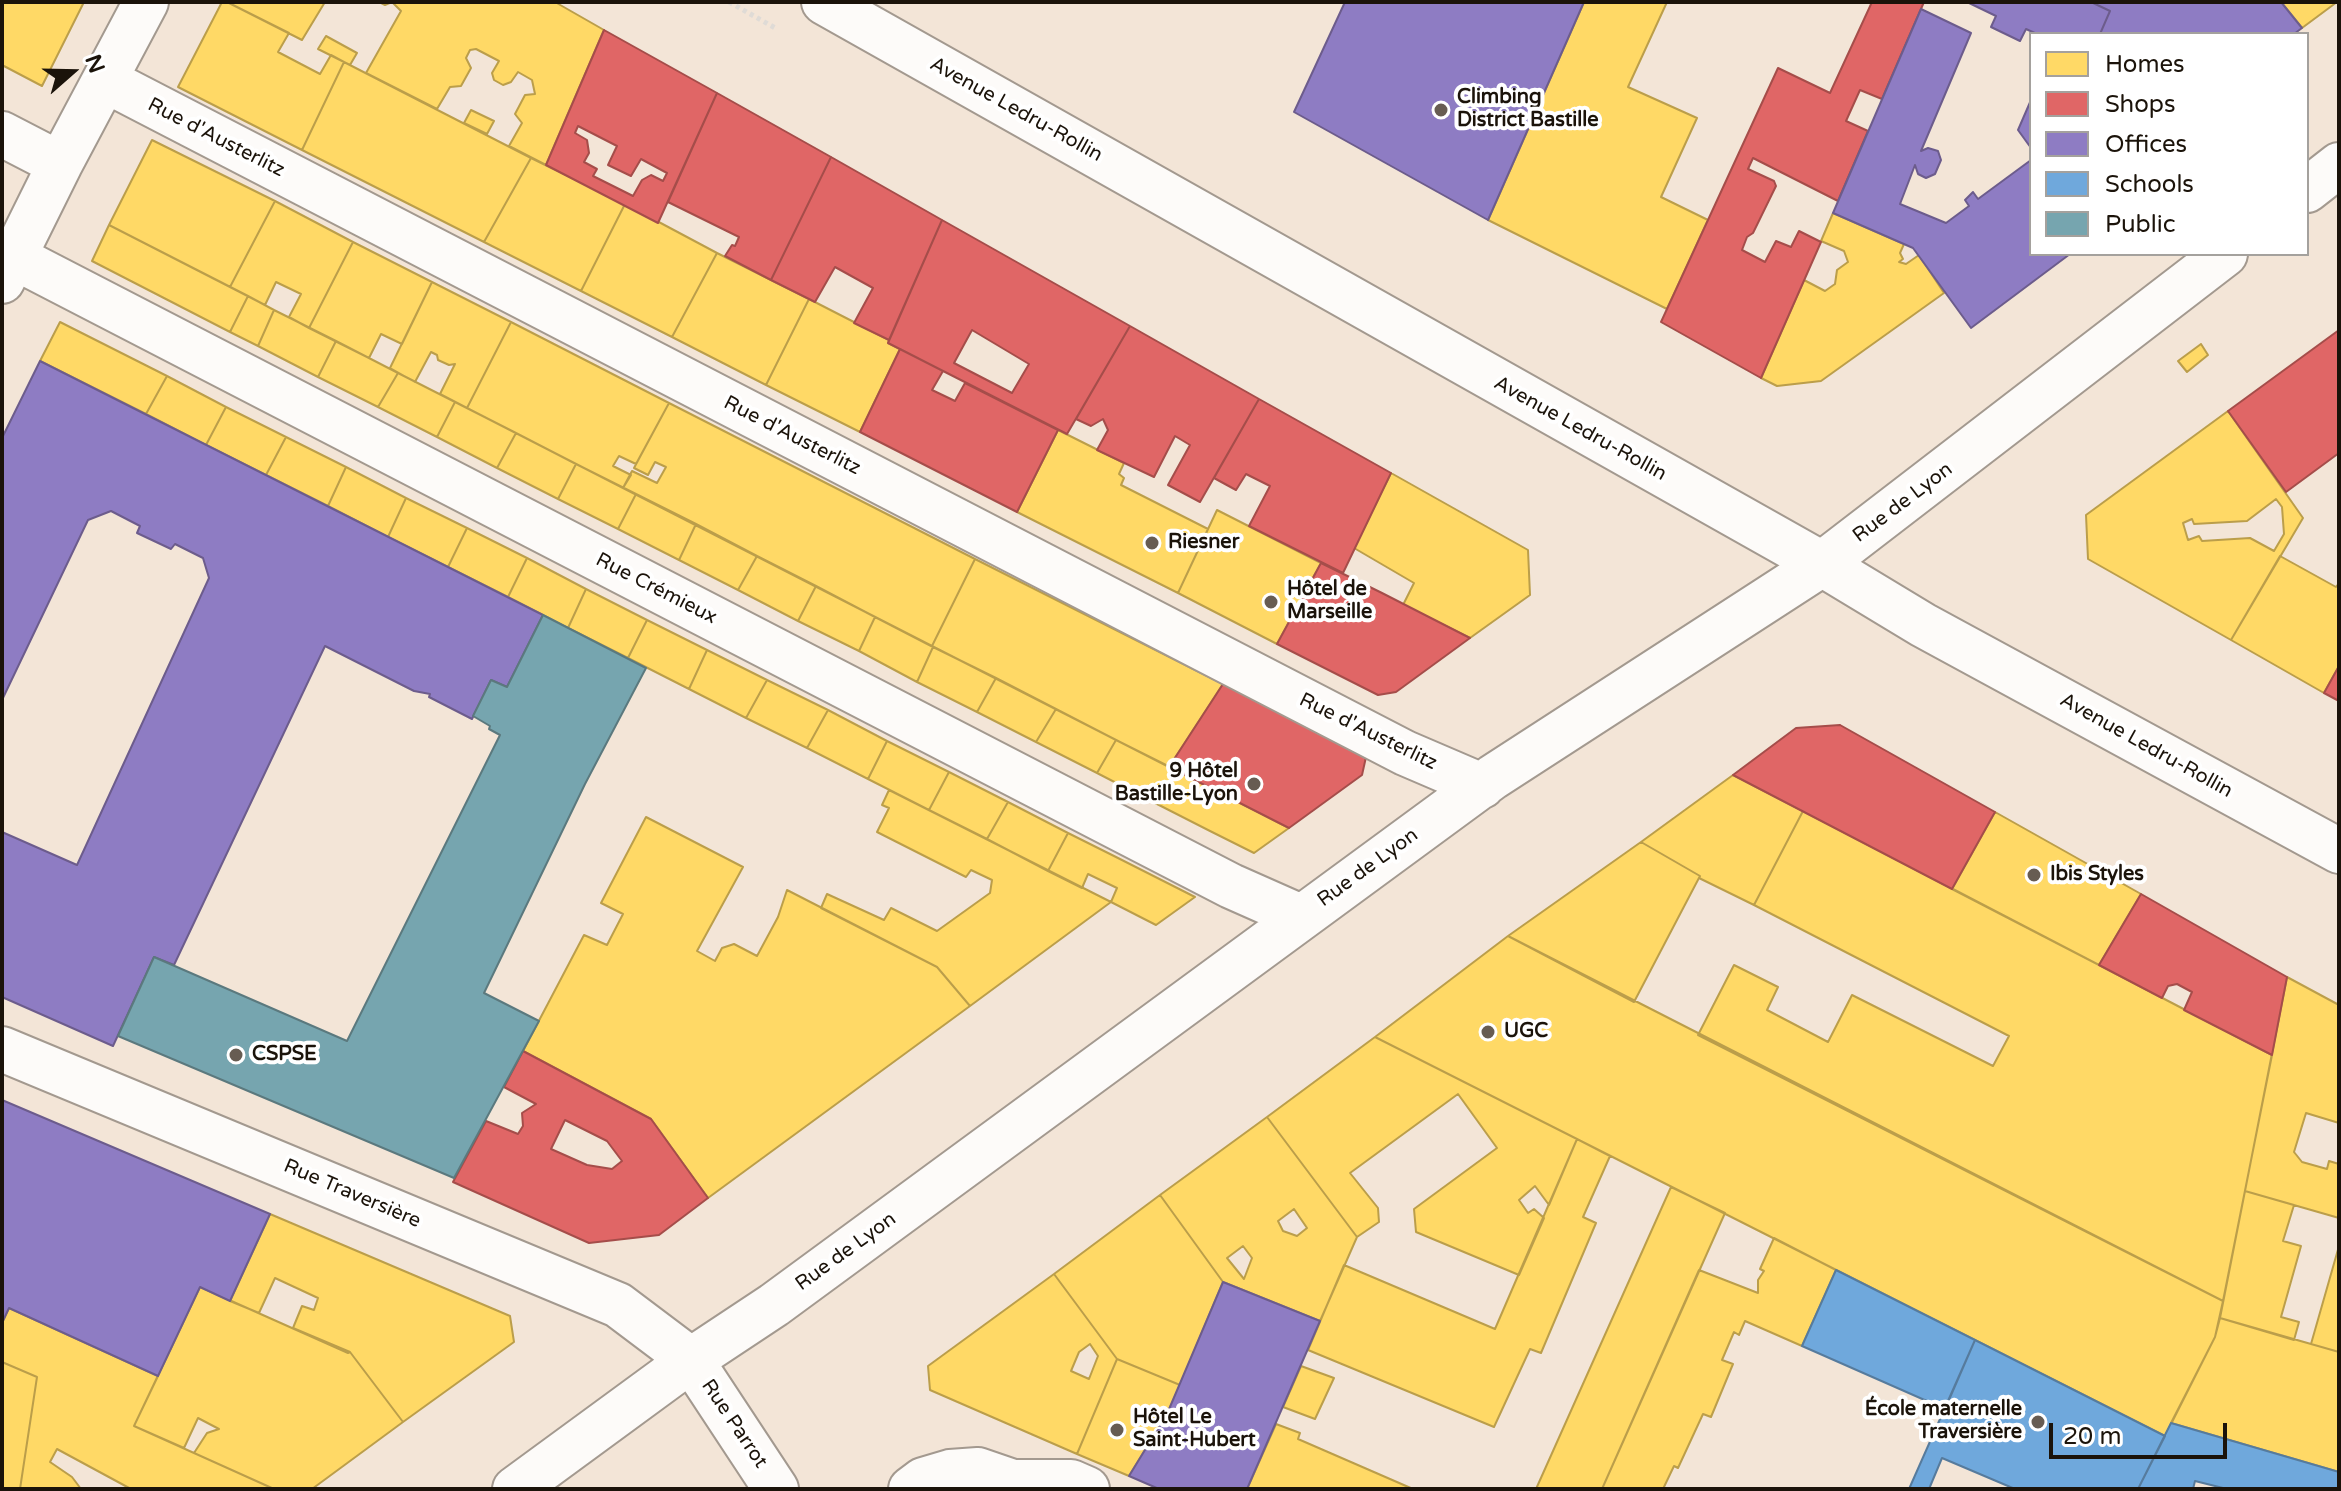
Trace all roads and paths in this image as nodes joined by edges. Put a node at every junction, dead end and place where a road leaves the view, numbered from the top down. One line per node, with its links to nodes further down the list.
1 (146, 2): 3 (street)
2 (824, 2): 10 (street, Avenue Ledru-Rollin)
3 (105, 80): 5 (street); 11 (street, Rue d'Austerlitz)
4 (2, 134): 5 (street)
5 (60, 164): 9 (street)
6 (2339, 165): 7 (street)
7 (2309, 188)
8 (2222, 256): 10 (street, Rue de Lyon)
9 (8, 269): 13 (street, Rue Crémieux)
10 (1822, 564): 11 (street, Rue de Lyon); 12 (street, Avenue Ledru-Rollin)
11 (1482, 786): 13 (street, Rue de Lyon)
12 (2339, 851)
13 (1301, 917): 15 (street, Rue de Lyon)
14 (2, 1049): 15 (street, Rue Traversière)
15 (691, 1360): 18 (street, Rue de Lyon); 19 (street, Rue Parrot)
16 (930, 1480): 17 (street)
17 (1018, 1486): 20 (street)
18 (515, 1489)
19 (776, 1489)
20 (1087, 1489)

